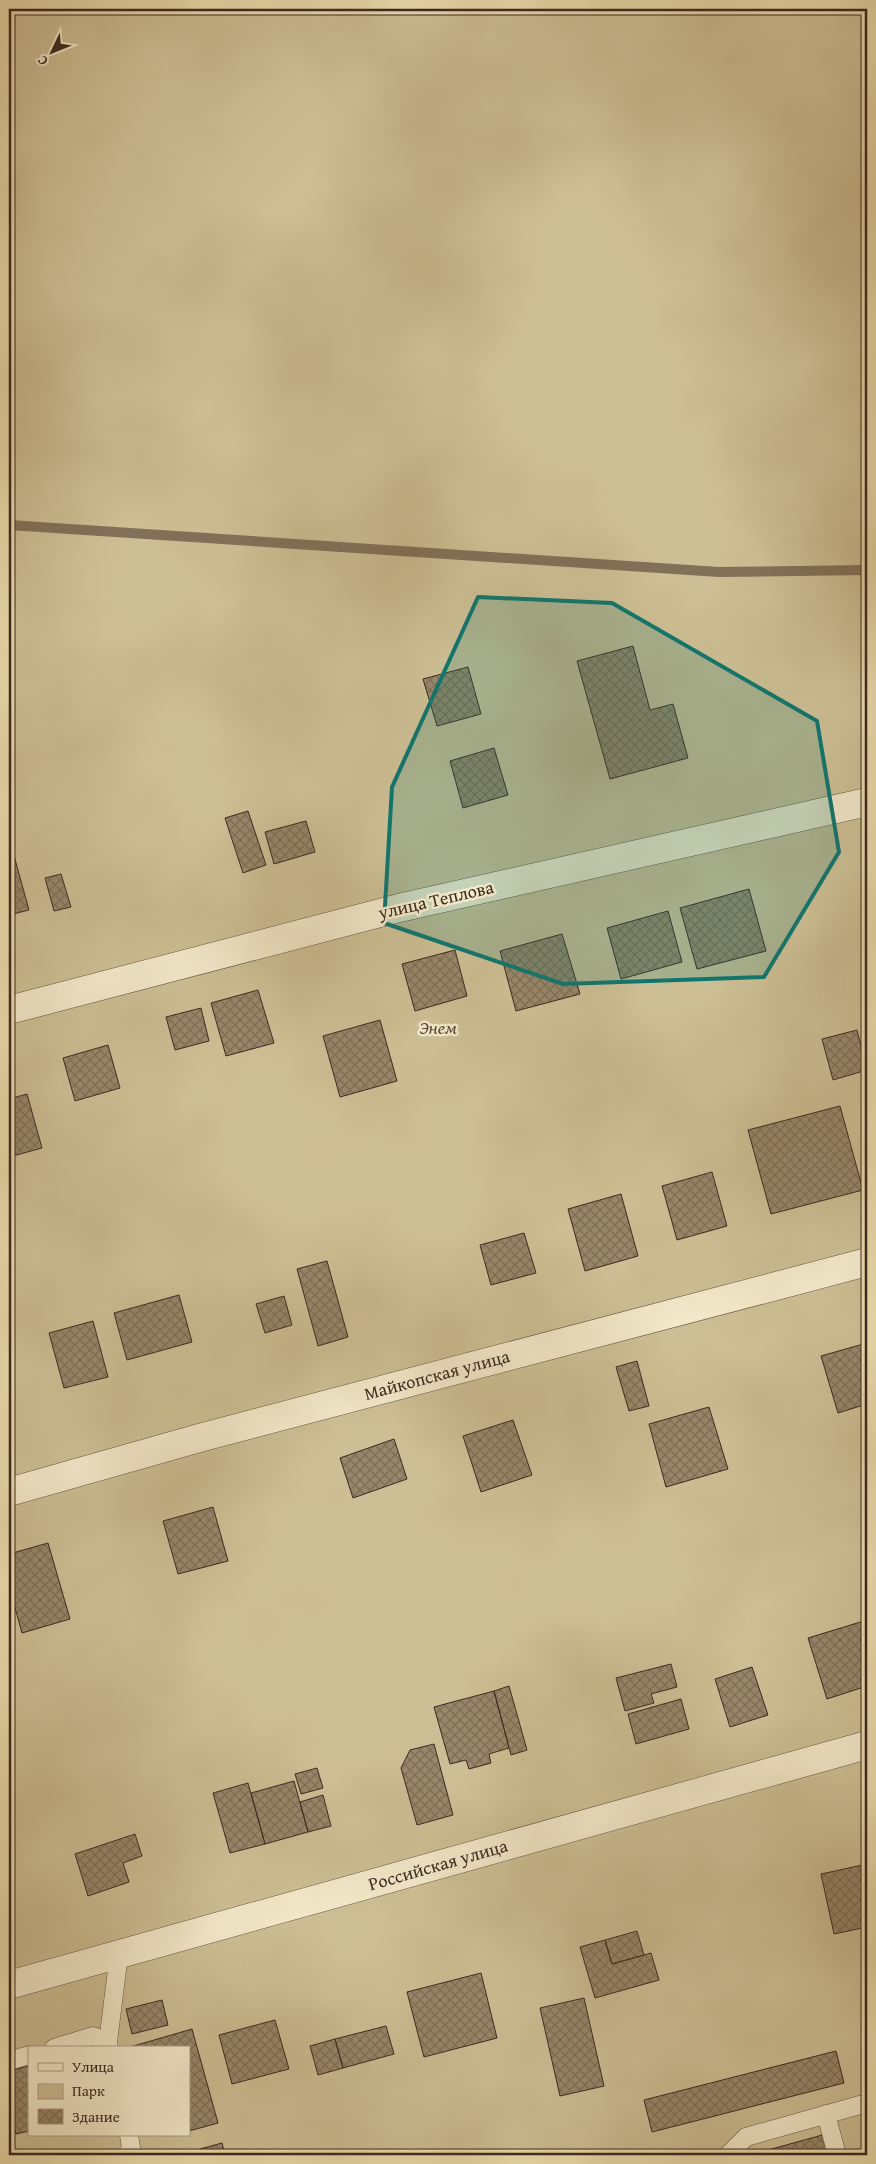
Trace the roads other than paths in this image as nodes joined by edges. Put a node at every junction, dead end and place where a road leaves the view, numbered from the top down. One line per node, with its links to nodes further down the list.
1 (867, 802): 2 (street, улица Теплова)
2 (9, 1010)
3 (867, 1262): 4 (street, Майкопская улица)
4 (9, 1492)
5 (867, 1745): 6 (street, Российская улица)
6 (119, 1954): 7 (street, Российская улица); 8 (lane)
7 (9, 1985)
8 (108, 2045): 9 (lane)
9 (60, 2046)
10 (28, 2055): 11 (lane)
11 (9, 2061)
12 (867, 2103): 13 (lane)
13 (826, 2114): 16 (lane); 17 (lane)
14 (129, 2136): 15 (lane)
15 (127, 2155)
16 (728, 2155)
17 (837, 2155)

